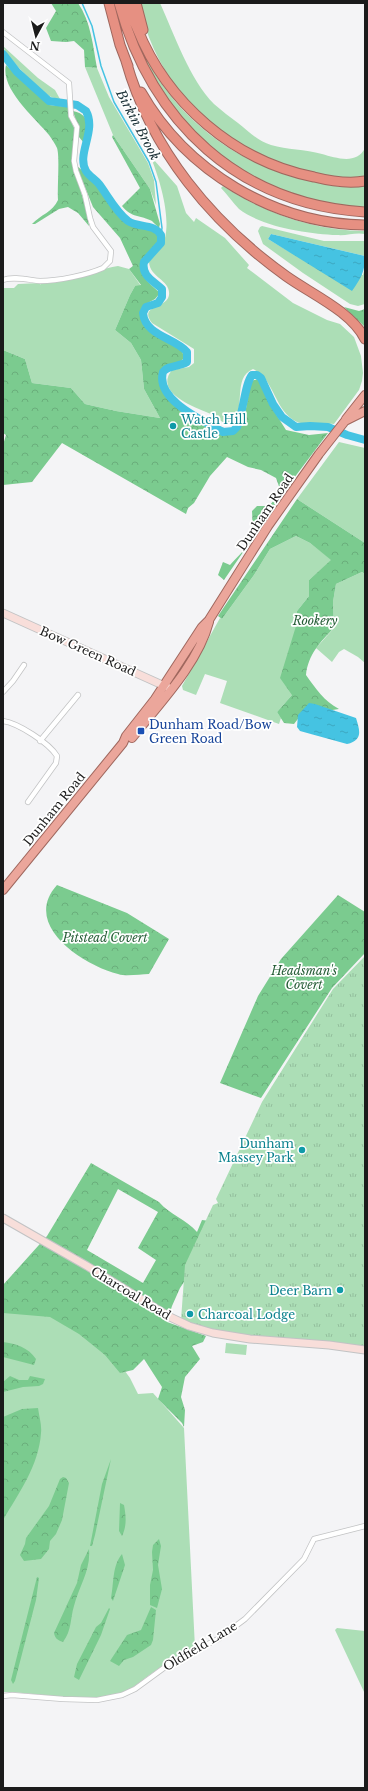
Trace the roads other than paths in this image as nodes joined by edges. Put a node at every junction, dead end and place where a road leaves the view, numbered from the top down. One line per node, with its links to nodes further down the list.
1 (109, 3): 6 (highway)
2 (119, 3): 9 (highway)
3 (127, 3): 7 (highway)
4 (136, 3): 7 (highway)
5 (3, 32): 11 (street)
6 (126, 62): 10 (highway); 12 (highway)
7 (183, 102): 8 (highway)
8 (365, 181)
9 (365, 212)
10 (365, 225)
11 (3, 280)
12 (365, 339)
13 (365, 395): 15 (highway, Dunham Road)
14 (365, 411): 15 (highway, Dunham Road)
15 (344, 422): 17 (highway, Dunham Road)
16 (3, 613): 19 (main road, Bow Green Road)
17 (209, 620): 19 (highway, Dunham Road); 20 (highway, Dunham Road)
18 (24, 665): 21 (street)
19 (164, 685): 20 (main road, Bow Green Road); 25 (highway, Dunham Road)
20 (172, 690): 25 (highway, Dunham Road)
21 (3, 692)
22 (78, 695): 24 (street)
23 (3, 721): 24 (street)
24 (40, 741): 26 (street)
25 (123, 744): 27 (highway, Dunham Road)
26 (28, 802)
27 (3, 890)
28 (3, 1218): 29 (main road, Charcoal Road)
29 (365, 1350)
30 (365, 1526): 31 (street, Oldfield Lane)
31 (3, 1696)

